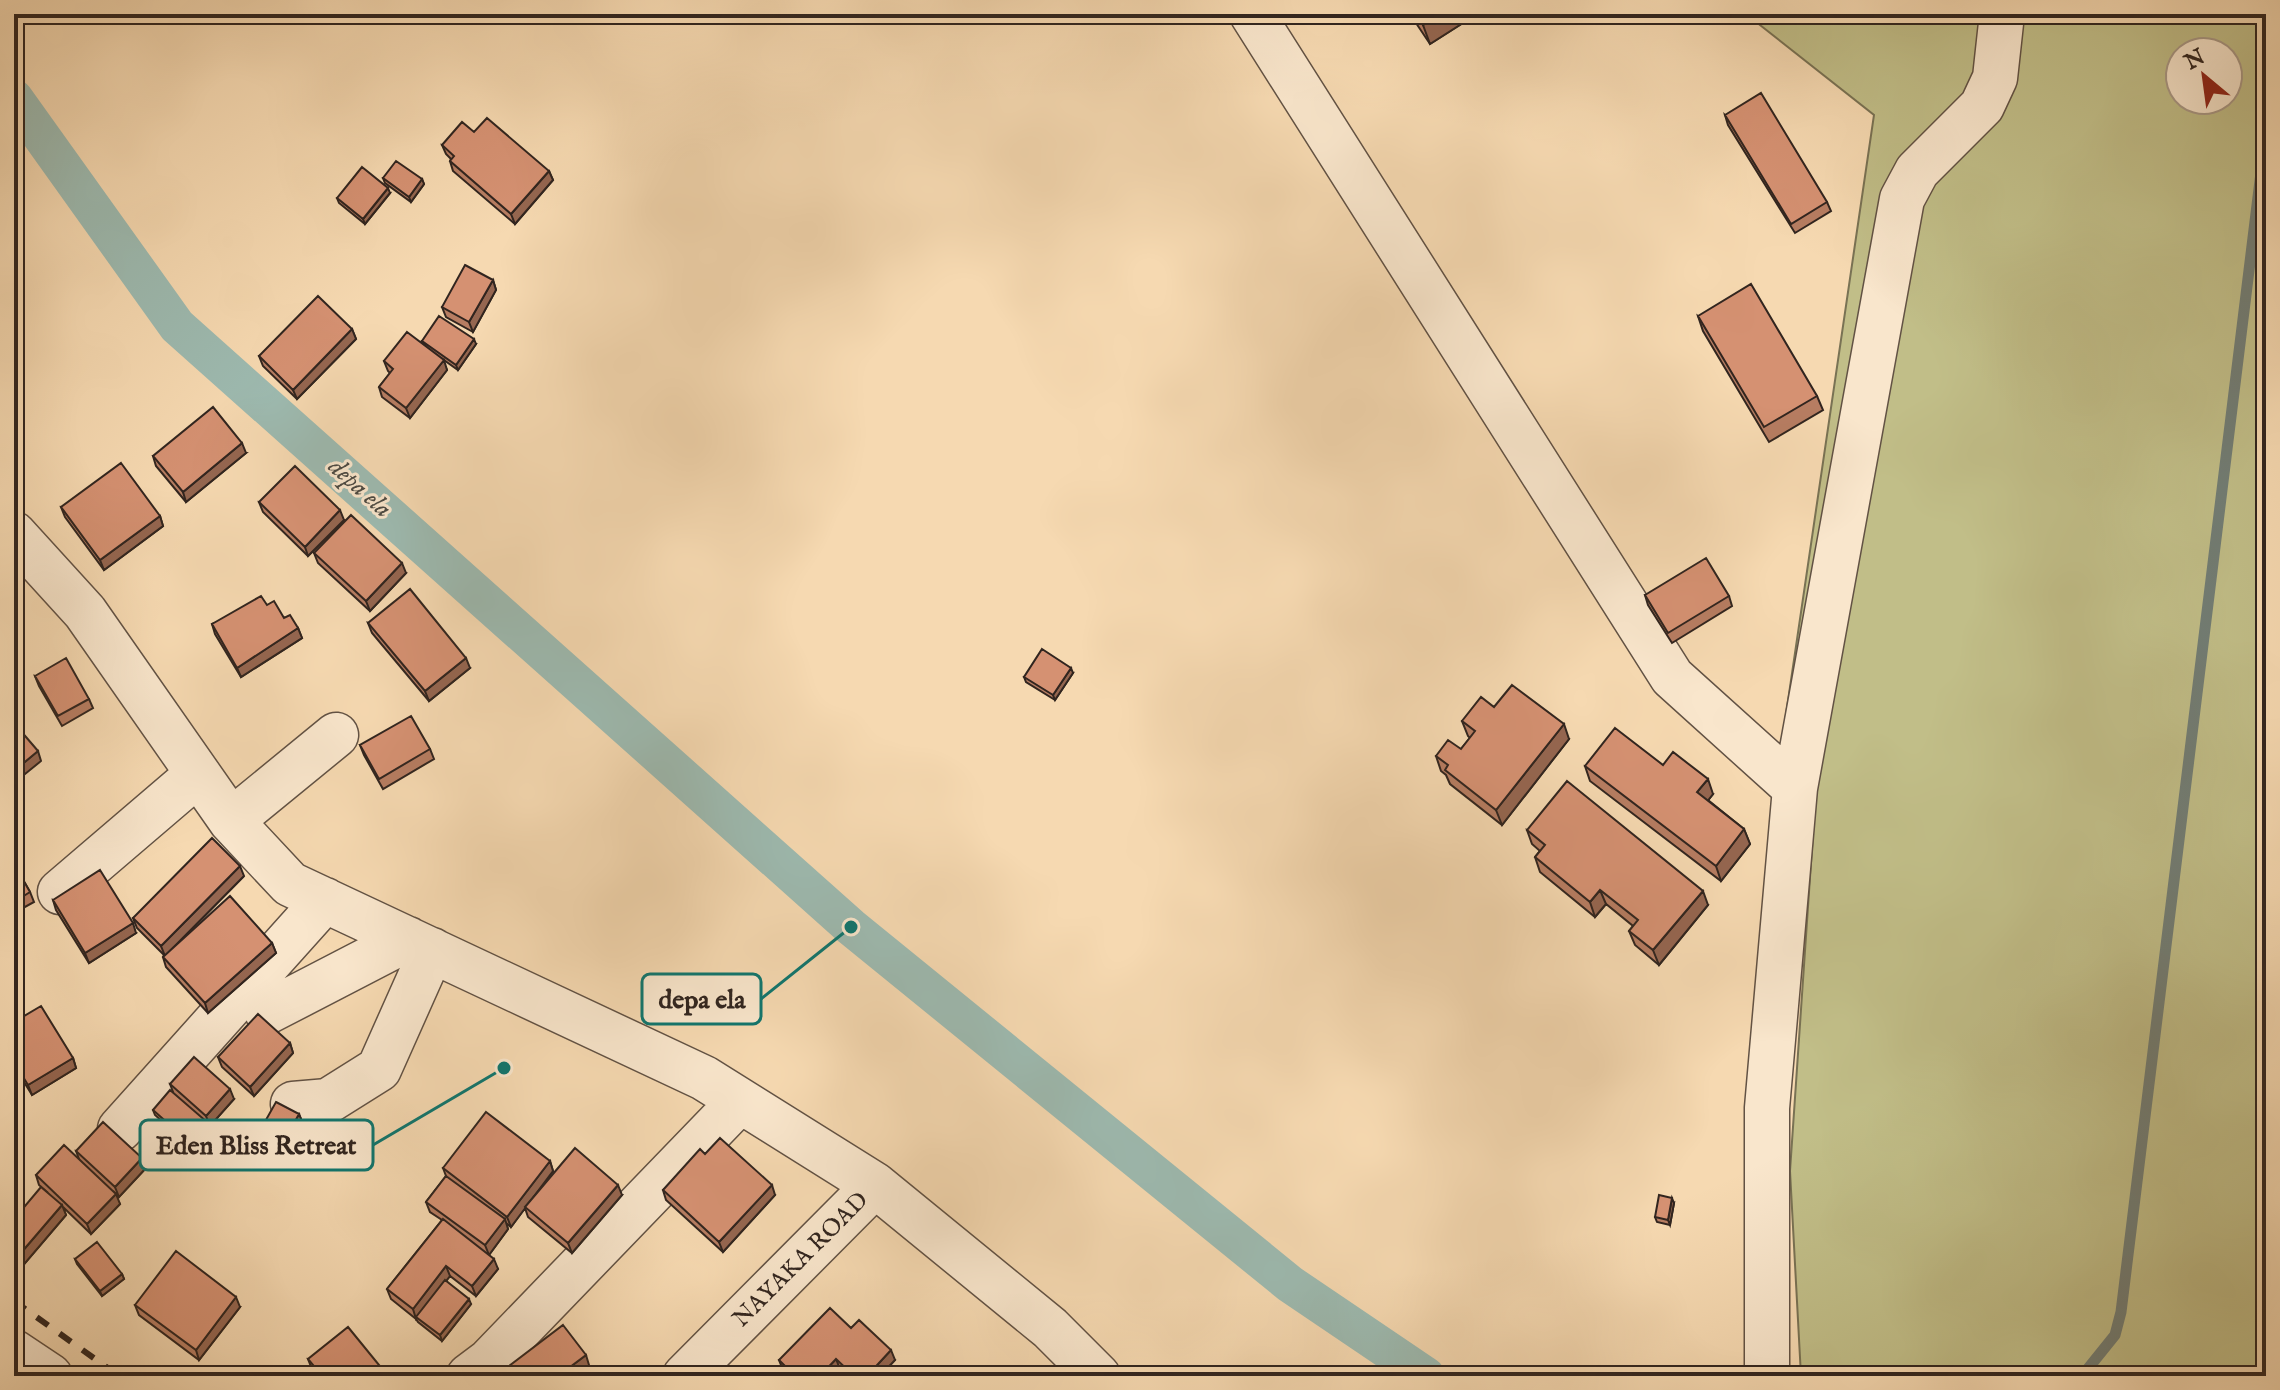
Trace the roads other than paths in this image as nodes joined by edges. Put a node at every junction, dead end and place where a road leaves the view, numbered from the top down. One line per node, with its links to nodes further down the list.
1 (1252, 14): 6 (street)
2 (2002, 14): 6 (street)
3 (14, 534): 5 (street, NAYAKA ROAD)
4 (336, 735): 7 (street)
5 (198, 774): 7 (street, NAYAKA ROAD); 8 (street)
6 (1795, 788): 21 (street)
7 (231, 821): 9 (street, NAYAKA ROAD)
8 (60, 892)
9 (325, 900): 10 (street, NAYAKA ROAD); 14 (street)
10 (420, 945): 11 (street); 12 (street, NAYAKA ROAD); 13 (street)
11 (267, 1012)
12 (740, 1101): 15 (street, NAYAKA ROAD); 18 (street)
13 (293, 1104)
14 (120, 1129)
15 (875, 1185): 19 (street, NAYAKA ROAD); 20 (street)
16 (14, 1352): 17 (street)
17 (50, 1376)
18 (469, 1376)
19 (685, 1376)
20 (1098, 1376)
21 (1767, 1376)

